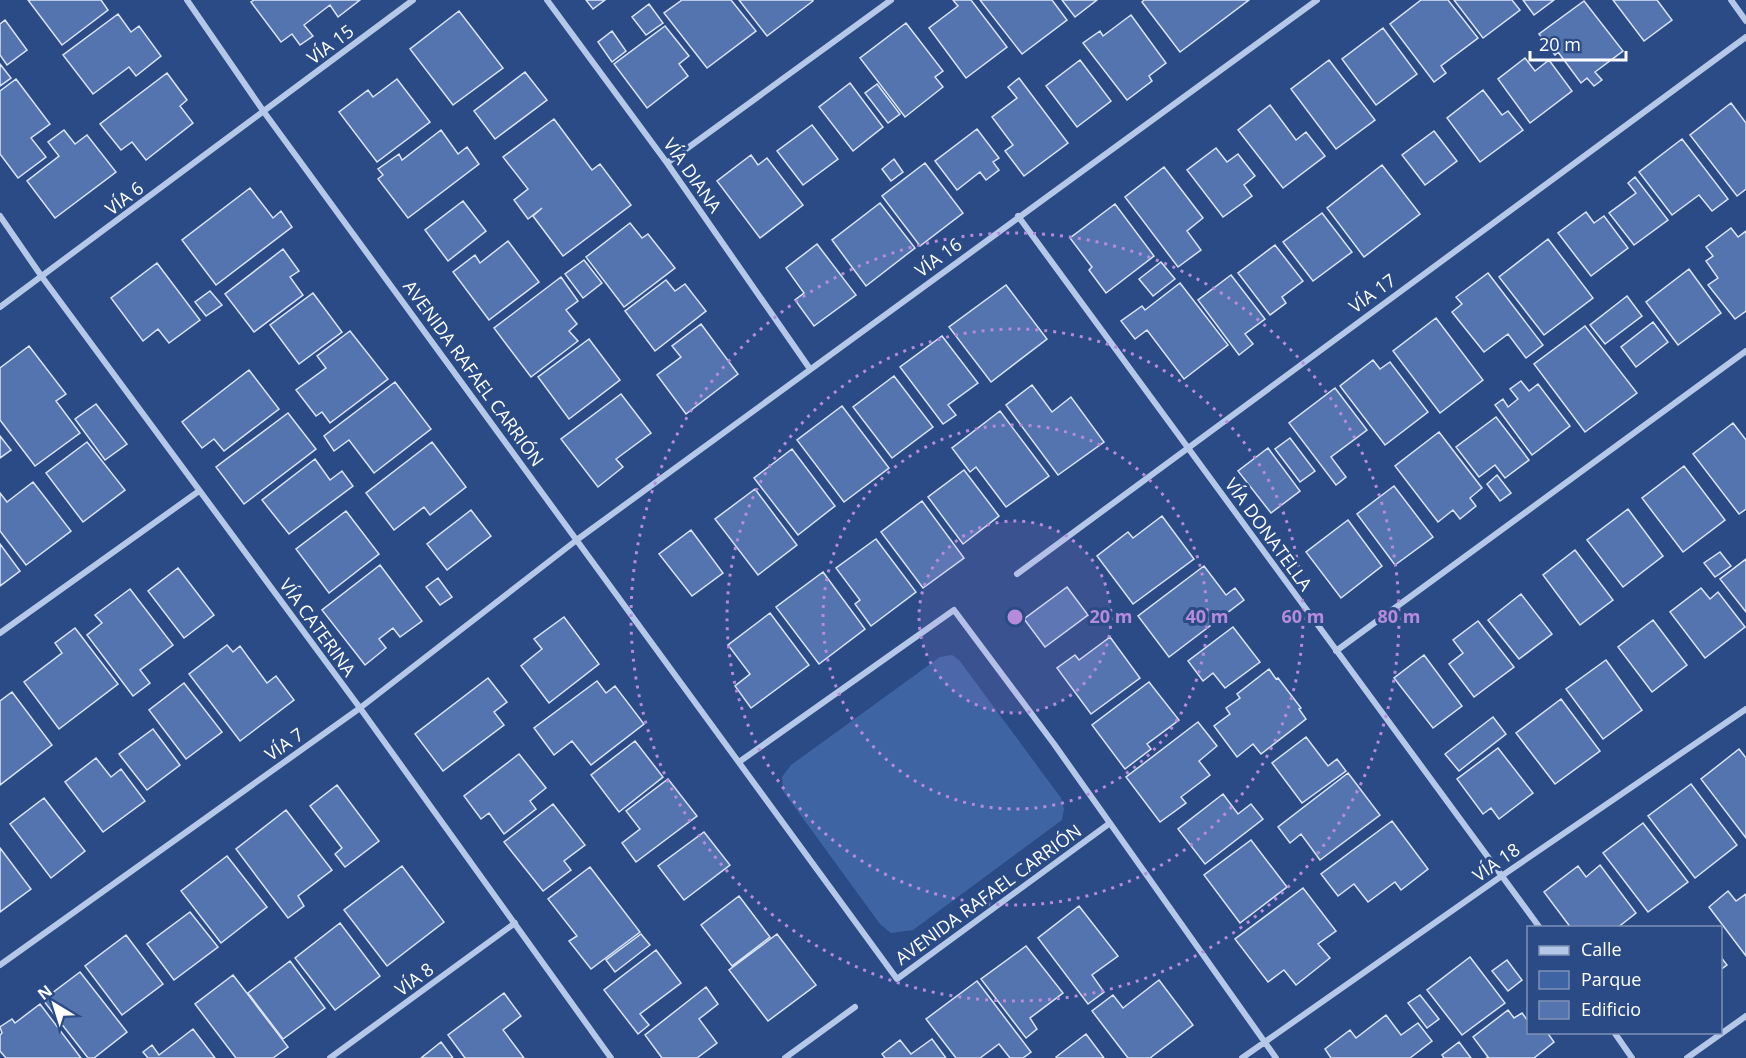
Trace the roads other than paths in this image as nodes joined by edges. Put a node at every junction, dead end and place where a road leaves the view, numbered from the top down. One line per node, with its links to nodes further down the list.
1 (187, 0): 9 (street, AVENIDA RAFAEL CARRIÓN)
2 (413, 0): 9 (street, VÍA 15)
3 (548, 0): 10 (street, VÍA DIANA)
4 (891, 0): 10 (street)
5 (1317, 0): 12 (street, VÍA 16)
6 (1731, 0): 7 (street)
7 (1746, 21)
8 (1746, 37): 17 (street, VÍA 17)
9 (264, 112): 13 (street, VÍA 6); 19 (street, AVENIDA RAFAEL CARRIÓN)
10 (667, 163): 16 (street, VÍA DIANA)
11 (0, 216): 13 (street, VÍA CATERINA)
12 (1018, 216): 16 (street, VÍA 16); 17 (street, VÍA DONATELLA)
13 (42, 277): 14 (street, VÍA 6); 18 (street, VÍA CATERINA)
14 (0, 307)
15 (1746, 351): 22 (street)
16 (810, 369): 19 (street, VÍA 16)
17 (1187, 447): 20 (street, VÍA 17); 22 (street, VÍA DONATELLA)
18 (199, 490): 21 (street); 23 (street, VÍA CATERINA)
19 (578, 539): 23 (street, VÍA 7); 25 (street, AVENIDA RAFAEL CARRIÓN)
20 (1017, 574)
21 (0, 633)
22 (1336, 651): 27 (street, VÍA DONATELLA)
23 (360, 708): 28 (street, VÍA CATERINA); 30 (street, VÍA 7)
24 (1746, 709): 27 (street, VÍA 18)
25 (739, 762): 26 (street); 26 (street, AVENIDA RAFAEL CARRIÓN)
26 (1110, 823): 36 (street)
27 (1503, 875): 29 (street, VÍA DONATELLA); 36 (street, VÍA 18)
28 (515, 923): 37 (street, VÍA 8); 38 (street, VÍA CATERINA)
29 (1539, 926)
30 (0, 965)
31 (855, 1007): 39 (street)
32 (1746, 1016): 33 (street)
33 (1722, 1033)
34 (1615, 1034): 42 (street)
35 (1721, 1034): 43 (street)
36 (1265, 1042): 40 (street, VÍA 18); 41 (street)
37 (330, 1058)
38 (611, 1058)
39 (785, 1058)
40 (1242, 1058)
41 (1276, 1058)
42 (1632, 1058)
43 (1687, 1058)

